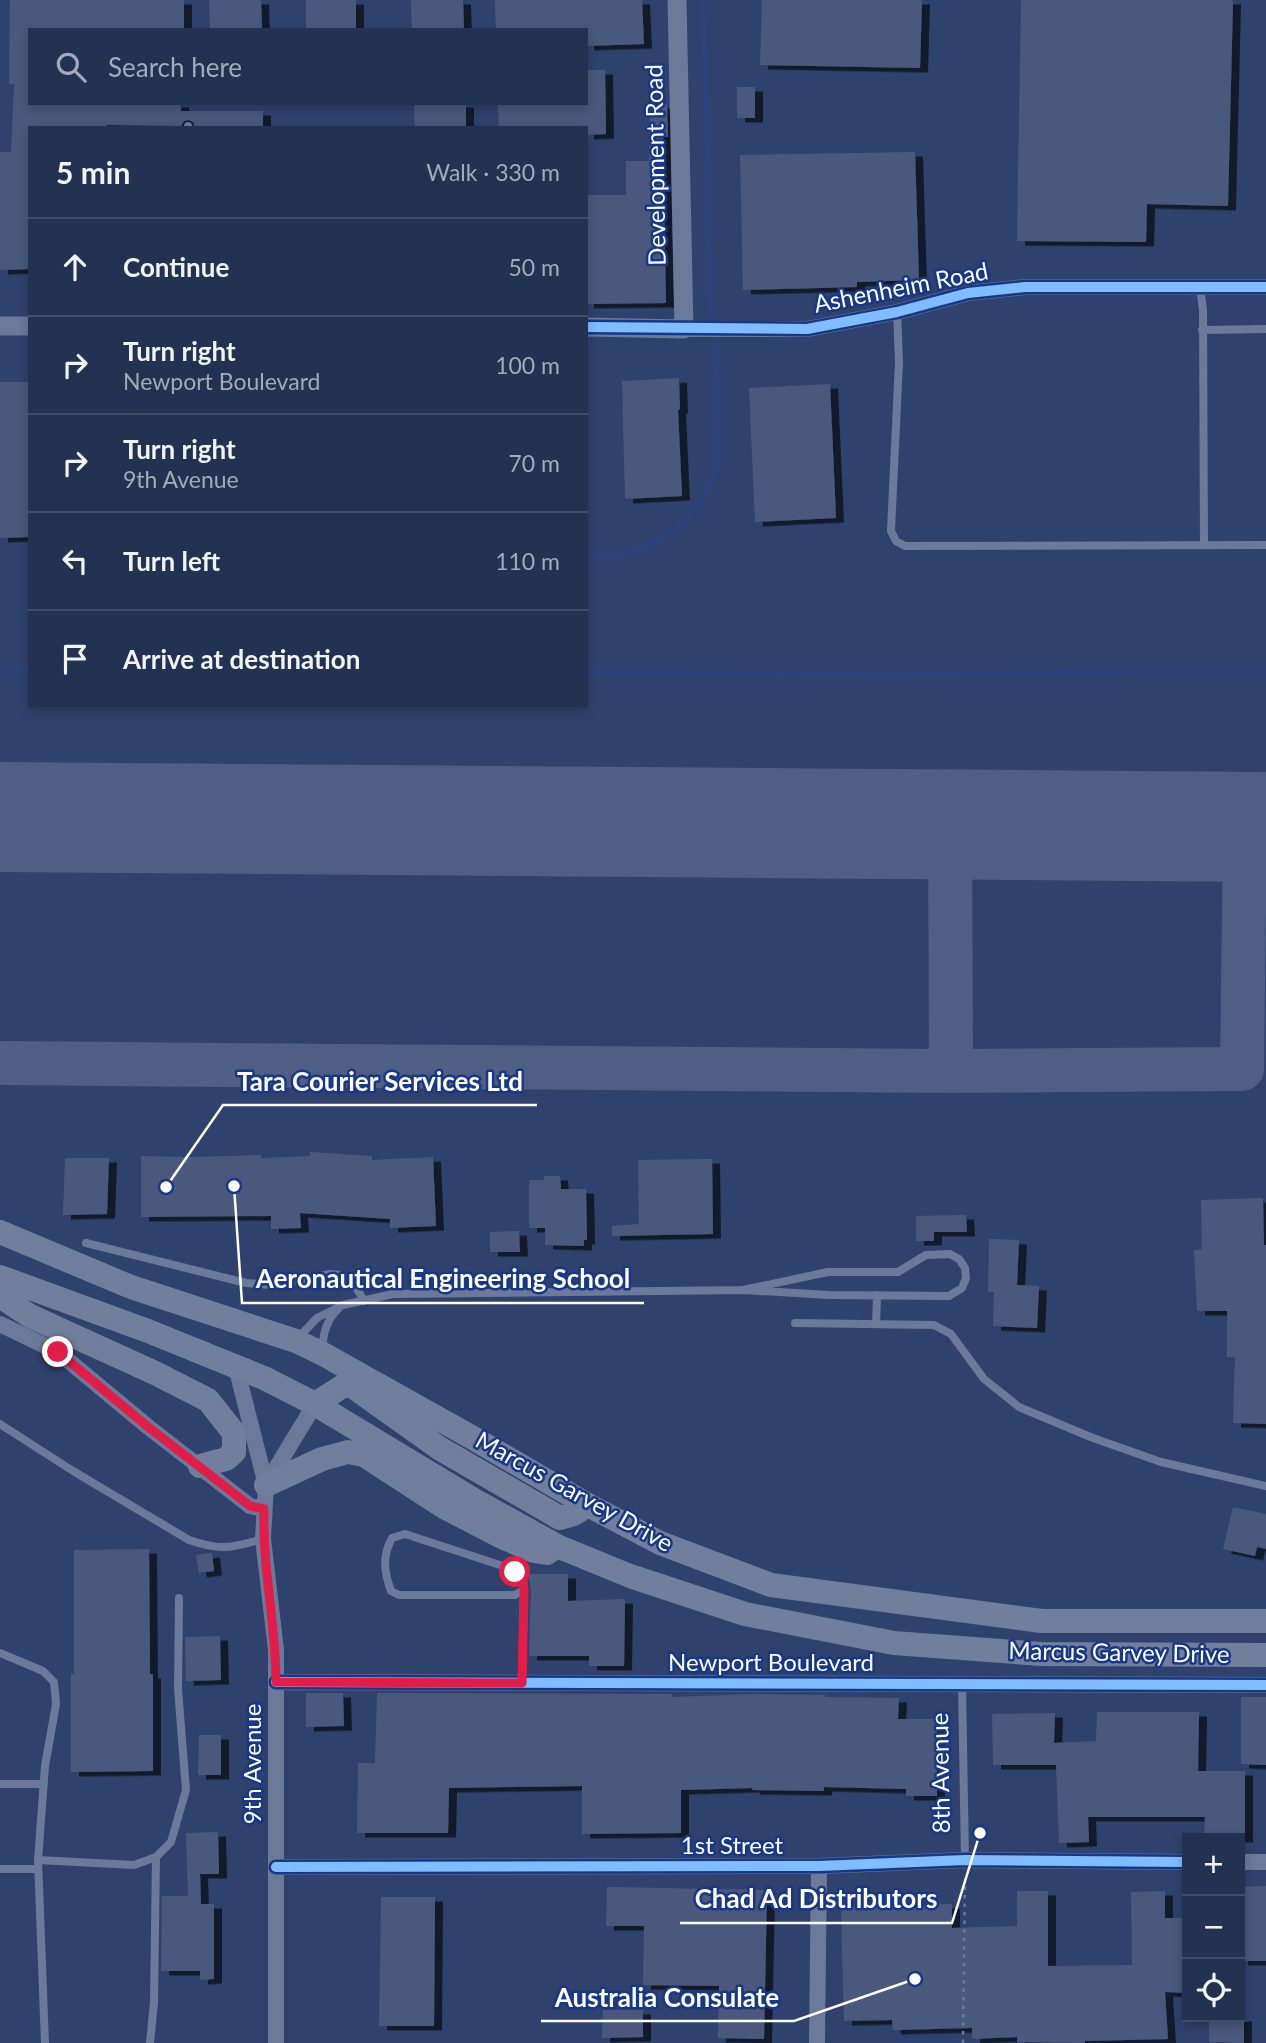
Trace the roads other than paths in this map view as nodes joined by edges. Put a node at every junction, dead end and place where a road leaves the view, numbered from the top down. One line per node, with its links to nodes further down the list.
1 (677, 0): 8 (street, Development Road)
2 (1200, 287): 3 (street, Ashenheim Road); 4 (street, Ashenheim Road); 10 (lane)
3 (1266, 287)
4 (897, 312): 8 (street, Ashenheim Road); 11 (lane)
5 (0, 326): 6 (street)
6 (28, 326)
7 (588, 327): 8 (street, Ashenheim Road)
8 (684, 329)
9 (1266, 329): 10 (lane)
10 (1202, 330): 11 (lane)
11 (1204, 544): 12 (lane)
12 (1266, 545)
13 (0, 1232): 24 (highway, Marcus Garvey Drive)
14 (86, 1243): 19 (lane)
15 (0, 1277): 26 (highway, Marcus Garvey Drive)
16 (743, 1290): 17 (lane); 17 (lane); 19 (lane)
17 (877, 1295): 23 (lane)
18 (0, 1296): 29 (highway)
19 (364, 1301): 20 (lane)
20 (343, 1305): 24 (lane); 25 (lane)
21 (795, 1323): 23 (lane)
22 (0, 1324): 29 (street)
23 (876, 1324): 30 (lane)
24 (296, 1341): 25 (highway, Marcus Garvey Drive)
25 (323, 1354): 32 (highway, Marcus Garvey Drive)
26 (236, 1367): 27 (highway, Marcus Garvey Drive); 31 (street, 9th Avenue)
27 (316, 1404): 31 (street, 9th Avenue); 32 (highway); 34 (highway, Marcus Garvey Drive)
28 (0, 1424): 33 (lane)
29 (200, 1466): 31 (street)
30 (1266, 1486)
31 (265, 1497): 33 (street, 9th Avenue); 34 (highway)
32 (588, 1505): 37 (highway, Marcus Garvey Drive)
33 (263, 1539): 40 (street, 9th Avenue)
34 (557, 1546): 39 (highway, Marcus Garvey Drive)
35 (524, 1590): 35 (lane); 41 (lane)
36 (179, 1598): 46 (lane)
37 (1260, 1618)
38 (0, 1653): 45 (lane)
39 (1266, 1655)
40 (276, 1682): 41 (street, Newport Boulevard); 53 (street, 9th Avenue)
41 (522, 1683): 42 (street, Newport Boulevard)
42 (962, 1685): 43 (street, Newport Boulevard); 47 (lane, 8th Avenue)
43 (1266, 1685)
44 (0, 1784): 45 (lane)
45 (44, 1784): 51 (lane)
46 (156, 1857): 51 (lane); 56 (lane)
47 (965, 1860): 48 (street, 1st Street); 52 (street, 1st Street)
48 (1182, 1862)
49 (1245, 1862): 50 (street)
50 (1266, 1862)
51 (38, 1865): 54 (lane); 55 (lane)
52 (819, 1866): 53 (street, 1st Street); 58 (street)
53 (276, 1867): 57 (street, 9th Avenue)
54 (0, 1868)
55 (46, 2043)
56 (150, 2043)
57 (276, 2043)
58 (817, 2043)

